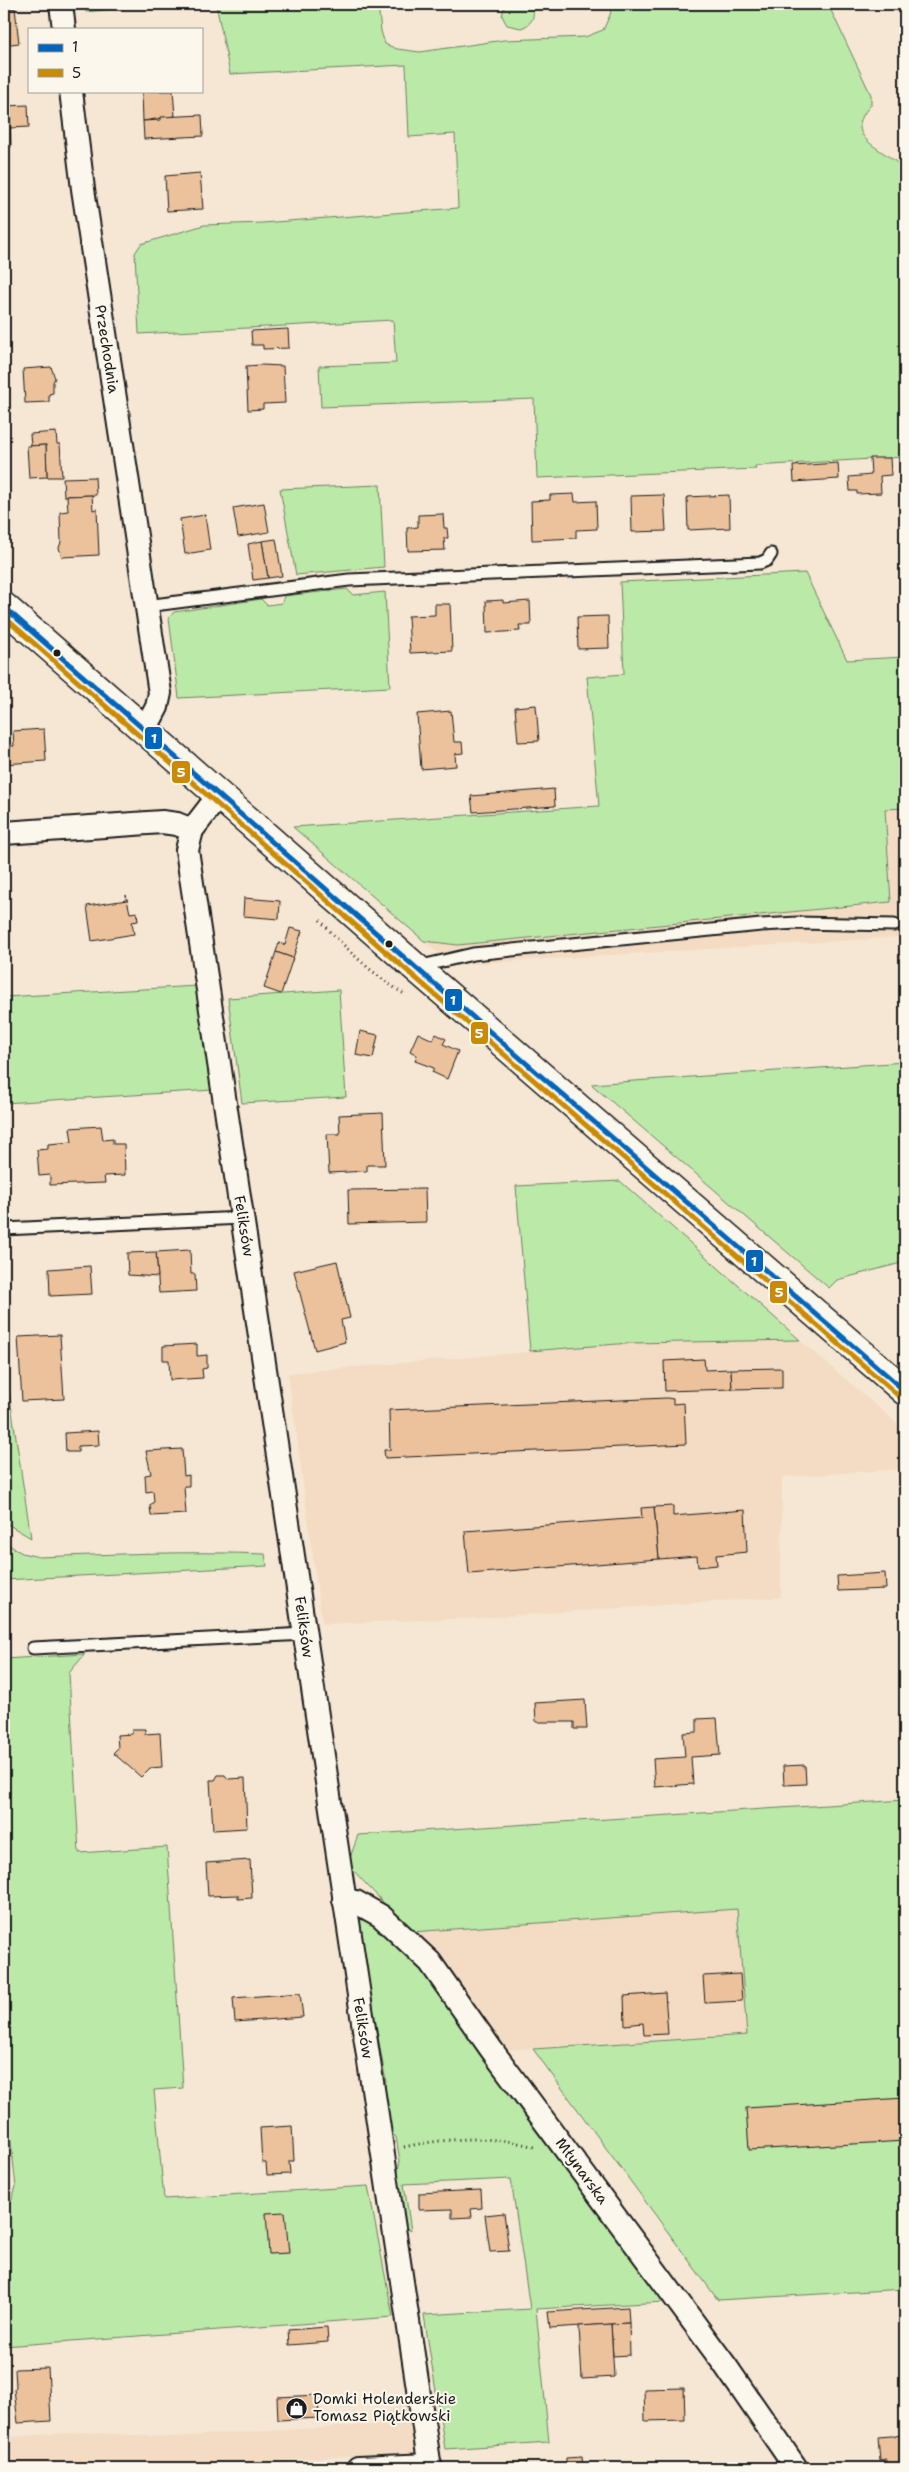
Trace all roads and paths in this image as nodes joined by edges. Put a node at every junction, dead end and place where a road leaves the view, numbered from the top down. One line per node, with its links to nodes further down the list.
1 (61, 4): 2 (street)
2 (64, 28)
3 (71, 92): 5 (street, Przechodnia)
4 (771, 554): 5 (lane)
5 (146, 606): 7 (street, Przechodnia)
6 (4, 607): 7 (main road)
7 (145, 730): 8 (main road)
8 (219, 795): 9 (street, Feliksów); 12 (main road)
9 (192, 830): 10 (street); 13 (street, Feliksów)
10 (4, 833)
11 (894, 925): 12 (lane)
12 (415, 967): 15 (main road)
13 (242, 1218): 14 (lane); 16 (street, Feliksów)
14 (4, 1229)
15 (905, 1391)
16 (305, 1634): 17 (lane); 18 (street, Feliksów)
17 (33, 1648)
18 (344, 1900): 19 (street, Feliksów); 20 (street, Młynarska)
19 (382, 2152): 20 (path); 21 (street, Feliksów)
20 (568, 2153): 23 (street, Młynarska)
21 (430, 2467): 22 (street)
22 (358, 2468)
23 (796, 2468)

